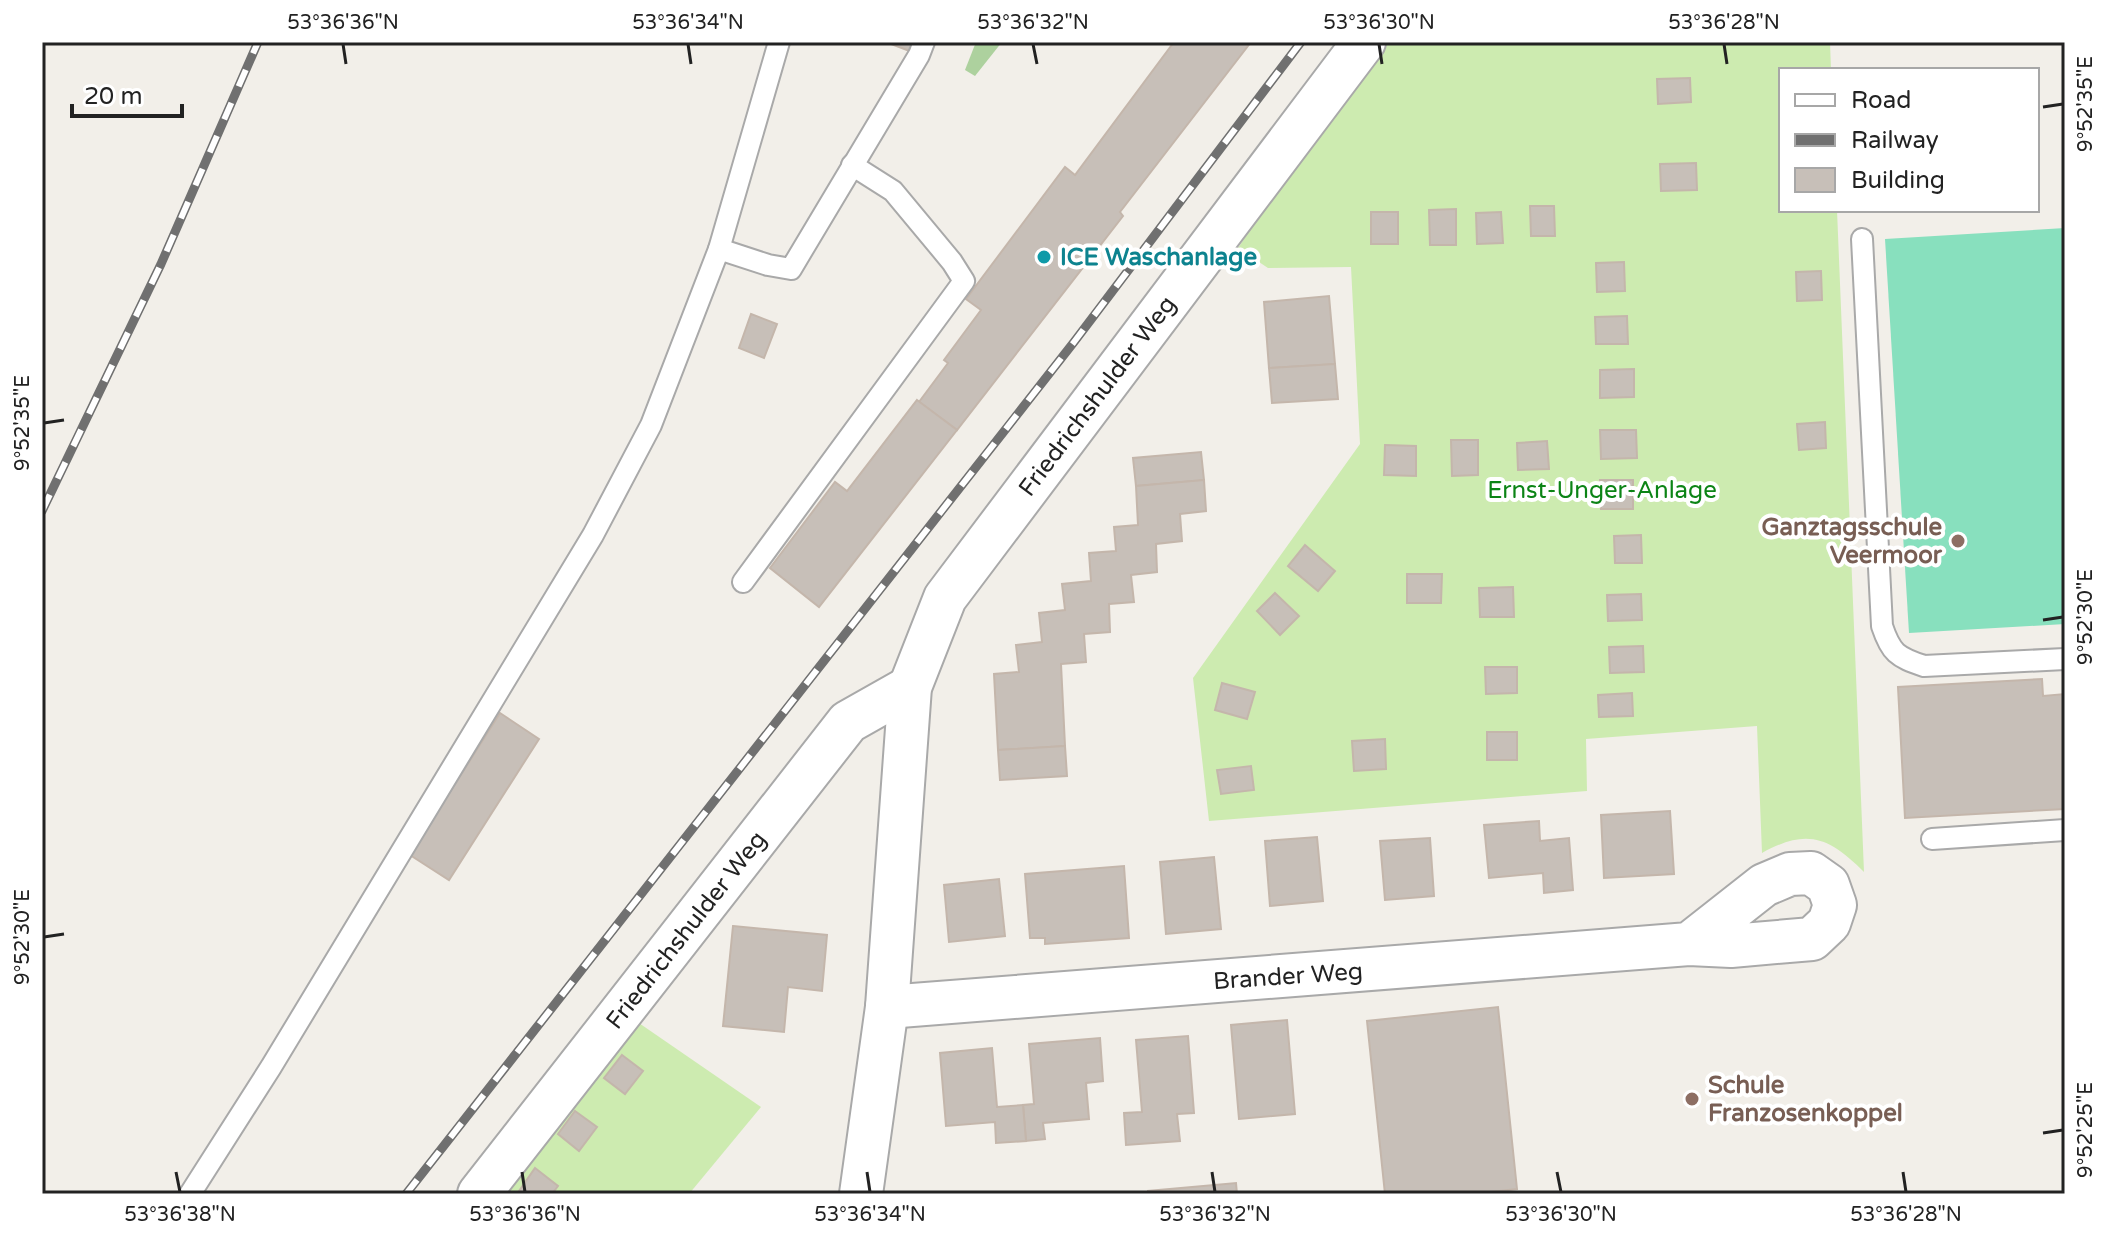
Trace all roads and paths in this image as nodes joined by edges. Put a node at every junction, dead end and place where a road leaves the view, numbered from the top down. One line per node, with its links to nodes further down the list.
1 (779, 42): 6 (lane)
2 (924, 42): 4 (lane)
3 (1364, 42): 9 (street, Friedrichshulder Weg)
4 (852, 165): 6 (lane); 7 (lane)
5 (1862, 239): 8 (lane)
6 (719, 249): 14 (lane)
7 (743, 582)
8 (2065, 659)
9 (910, 687): 13 (street, Friedrichshulder Weg); 15 (street, Friedrichshulder Weg)
10 (2065, 830): 11 (lane)
11 (1932, 839)
12 (1689, 944): 13 (street, Brander Weg)
13 (887, 1007): 16 (street, Friedrichshulder Weg)
14 (190, 1194)
15 (479, 1194)
16 (861, 1194)

